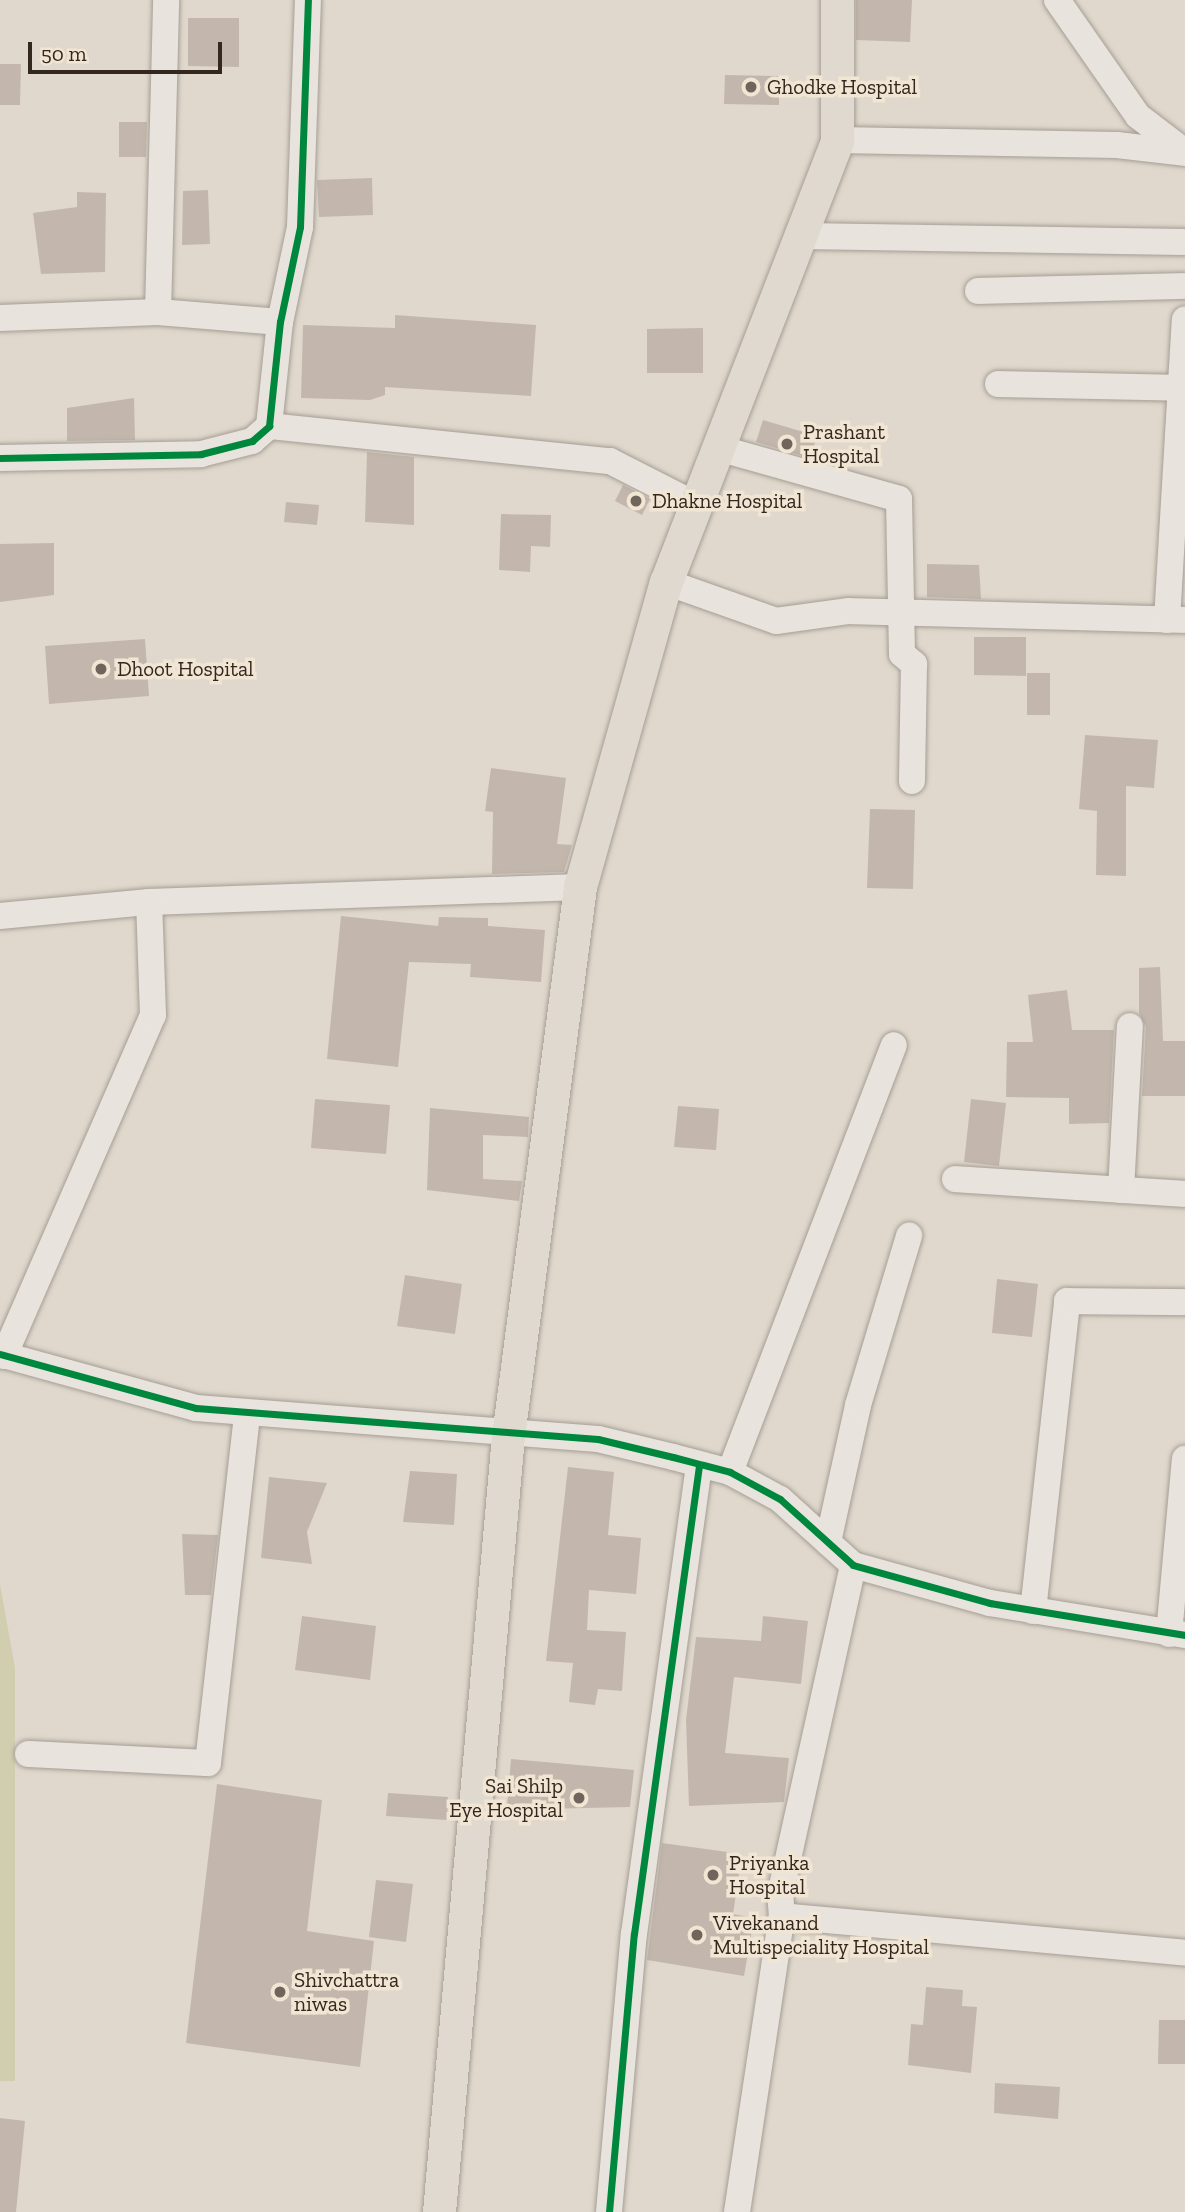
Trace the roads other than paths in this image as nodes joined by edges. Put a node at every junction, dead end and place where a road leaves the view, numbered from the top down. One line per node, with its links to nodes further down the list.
1 (166, 0): 11 (street)
2 (308, 0): 14 (street)
3 (837, 0): 5 (main road)
4 (1057, 0): 6 (street)
5 (837, 140): 6 (street); 7 (main road)
6 (1185, 152)
7 (800, 236): 8 (street); 18 (main road)
8 (1185, 243)
9 (1185, 286): 10 (street)
10 (978, 291)
11 (158, 312): 12 (street); 14 (street)
12 (0, 318)
13 (1185, 320): 16 (street)
14 (280, 322): 17 (street)
15 (998, 384): 16 (street)
16 (1182, 388): 23 (street)
17 (269, 426): 19 (street); 20 (street)
18 (718, 448): 20 (main road); 22 (street)
19 (0, 458)
20 (696, 505): 21 (main road)
21 (666, 582): 22 (street); 25 (main road)
22 (905, 612): 23 (street); 24 (street)
23 (1176, 620)
24 (912, 781)
25 (580, 887): 26 (street); 37 (main road)
26 (149, 902): 27 (street); 35 (street)
27 (0, 916)
28 (1130, 1026): 31 (street)
29 (894, 1045): 40 (street)
30 (955, 1179): 31 (street)
31 (1121, 1190): 32 (street)
32 (1185, 1194)
33 (909, 1236): 41 (street)
34 (1185, 1302): 43 (street)
35 (2, 1355): 36 (street)
36 (247, 1413): 37 (street); 45 (street)
37 (508, 1436): 39 (street); 48 (main road)
38 (1185, 1458): 44 (street)
39 (699, 1464): 40 (street); 49 (street)
40 (730, 1472): 41 (street)
41 (828, 1542): 42 (street)
42 (853, 1565): 43 (street); 46 (street)
43 (1033, 1611): 44 (street)
44 (1177, 1634)
45 (28, 1755)
46 (782, 1916): 47 (street); 50 (street)
47 (1185, 1953)
48 (439, 2212)
49 (609, 2212)
50 (737, 2212)

